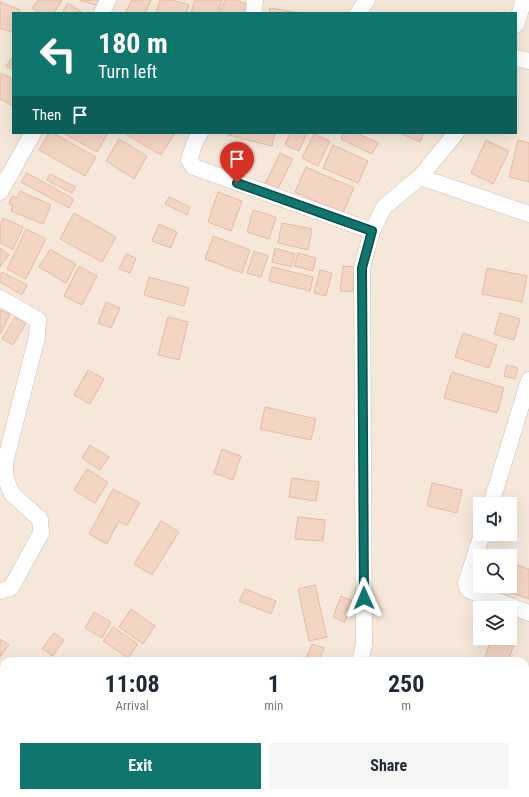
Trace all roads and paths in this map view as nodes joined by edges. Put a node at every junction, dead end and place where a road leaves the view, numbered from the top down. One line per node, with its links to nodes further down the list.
1 (108, 0): 5 (street)
2 (255, 0): 6 (street)
3 (367, 0): 7 (street)
4 (524, 0): 8 (street)
5 (102, 12)
6 (254, 12)
7 (359, 12)
8 (517, 22)
9 (517, 58): 10 (street)
10 (529, 61)
11 (32, 134): 15 (street)
12 (199, 134): 17 (street)
13 (455, 134): 14 (street)
14 (420, 177): 16 (street); 17 (street)
15 (0, 192)
16 (529, 214)
17 (372, 231): 24 (street)
18 (0, 298): 22 (street)
19 (529, 380): 20 (street)
20 (493, 497)
21 (480, 541): 23 (street)
22 (0, 591)
23 (529, 613)
24 (361, 657)

